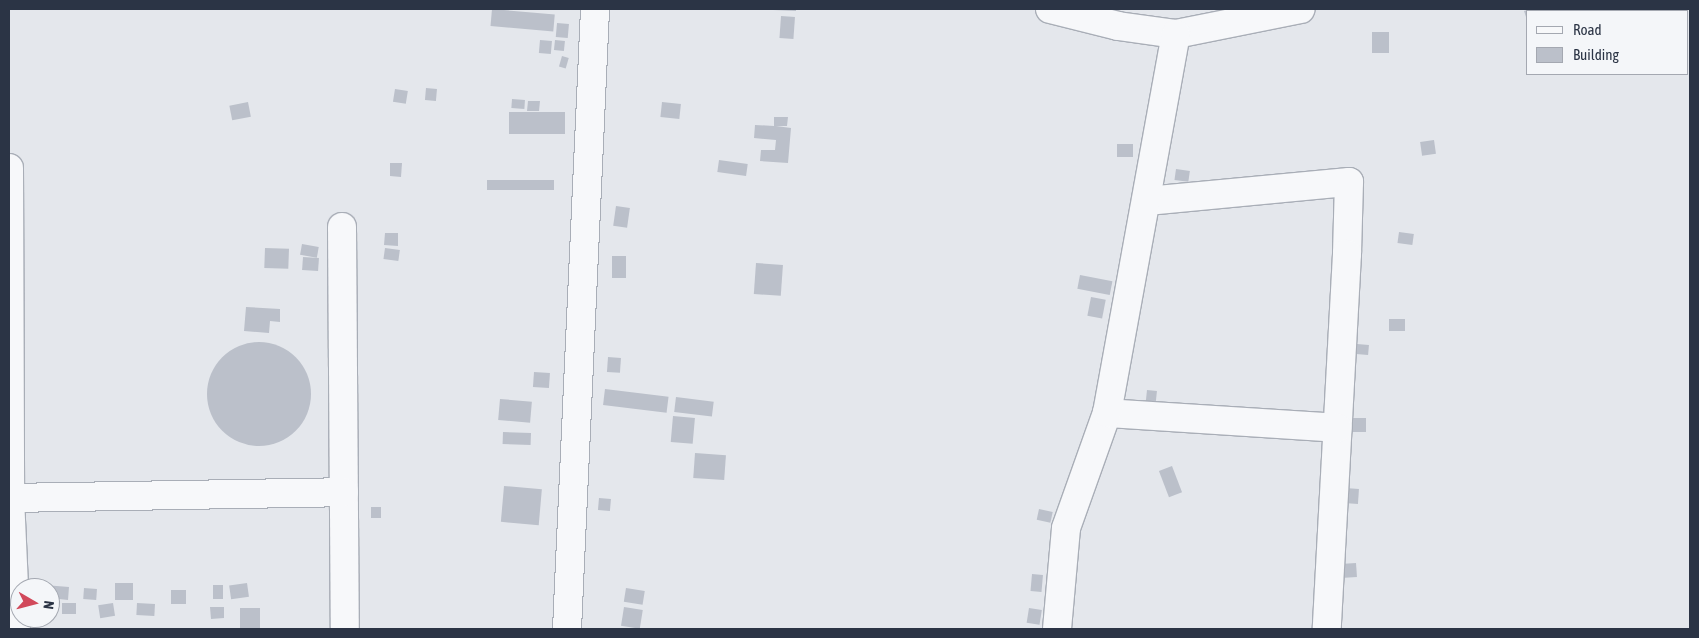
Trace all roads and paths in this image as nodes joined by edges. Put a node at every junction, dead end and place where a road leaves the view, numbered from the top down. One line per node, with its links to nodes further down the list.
1 (595, 9): 15 (street)
2 (1050, 9): 4 (street)
3 (1302, 9): 4 (street)
4 (1176, 34): 6 (street)
5 (9, 168): 7 (street)
6 (1147, 201): 9 (street); 10 (street)
7 (9, 204): 12 (street)
8 (342, 227): 11 (street)
9 (1107, 413): 10 (street); 16 (street)
10 (1338, 428): 17 (street)
11 (344, 492): 12 (street); 14 (street)
12 (9, 498): 13 (street)
13 (16, 629)
14 (345, 629)
15 (567, 629)
16 (1057, 629)
17 (1327, 629)

